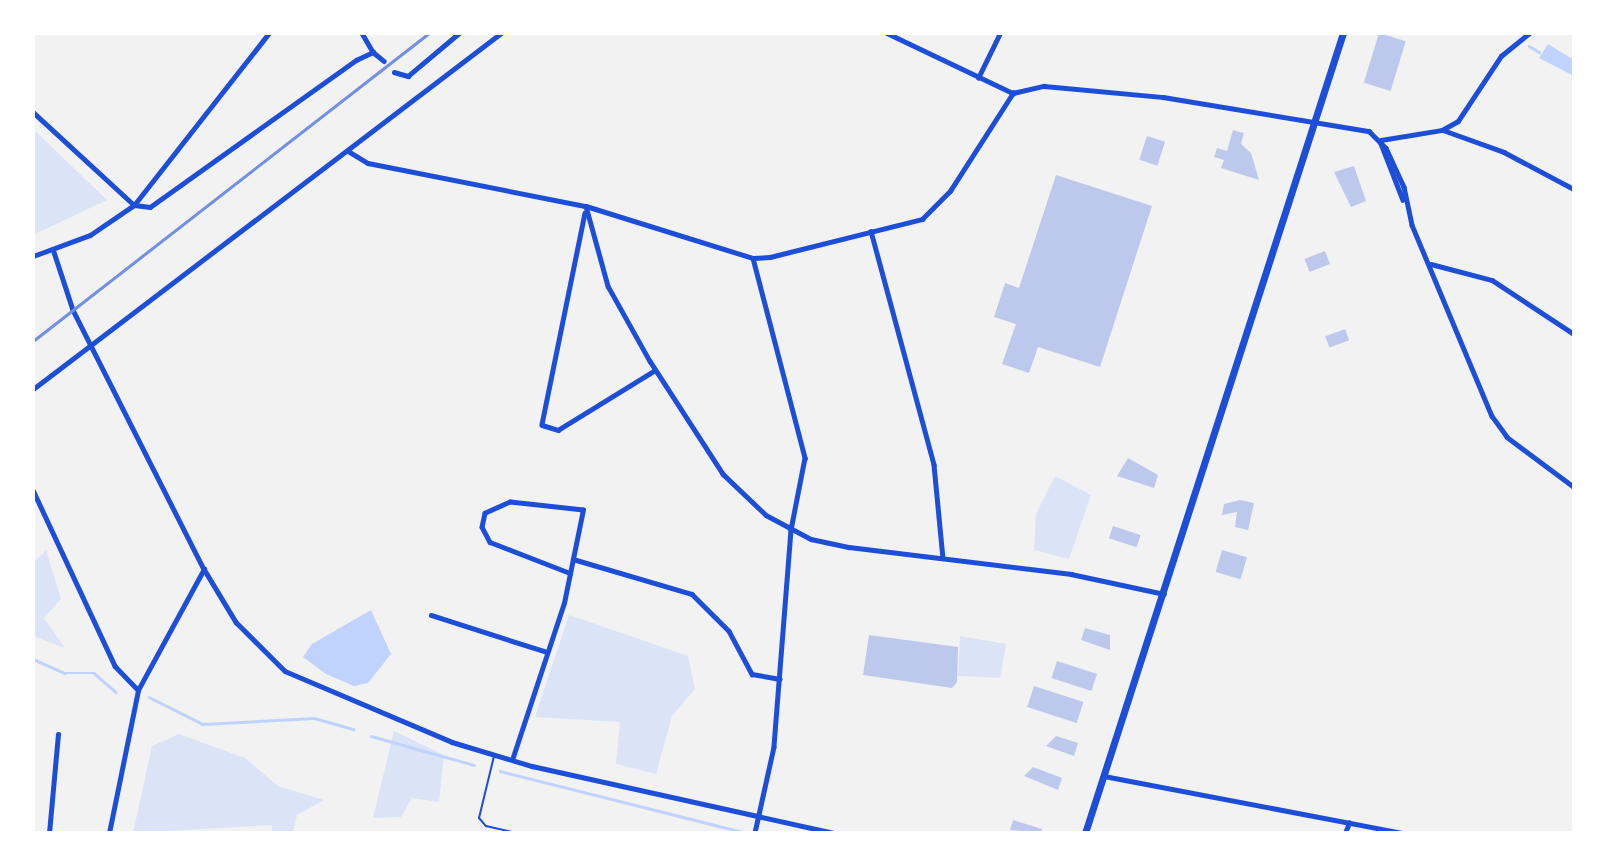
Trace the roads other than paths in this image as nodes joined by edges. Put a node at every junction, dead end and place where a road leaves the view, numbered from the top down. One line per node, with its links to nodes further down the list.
1 (269, 33): 20 (main road)
2 (362, 33): 9 (street)
3 (459, 33): 11 (street)
4 (887, 33): 12 (street)
5 (1000, 33): 12 (street)
6 (1343, 33): 15 (highway)
7 (1529, 33): 16 (street)
8 (496, 35): 18 (main road)
9 (373, 52): 10 (street); 20 (street)
10 (384, 61)
11 (394, 72)
12 (978, 78): 13 (street)
13 (1013, 93): 15 (street); 22 (street)
14 (33, 112): 20 (street)
15 (1316, 121): 17 (street); 38 (highway)
16 (1442, 130): 17 (street); 19 (street)
17 (1381, 140): 26 (street)
18 (348, 151): 21 (street); 28 (main road)
19 (1574, 189)
20 (134, 205): 23 (main road)
21 (586, 206): 25 (street); 29 (street); 29 (street)
22 (871, 231): 25 (street); 34 (street)
23 (53, 249): 24 (main road); 28 (street)
24 (33, 256)
25 (753, 258): 33 (street)
26 (1430, 264): 27 (street); 31 (street)
27 (1574, 334)
28 (90, 345): 30 (main road); 36 (street)
29 (655, 370): 33 (street)
30 (33, 389)
31 (1574, 487)
32 (33, 490): 42 (street)
33 (791, 530): 34 (street); 41 (street)
34 (943, 558): 38 (street)
35 (573, 559): 37 (street); 37 (street); 41 (street)
36 (204, 569): 42 (street); 44 (street)
37 (570, 573): 40 (street)
38 (1164, 594): 46 (highway)
39 (431, 615): 40 (street)
40 (547, 653): 45 (street)
41 (780, 678): 47 (street)
42 (138, 690): 50 (street)
43 (58, 734): 49 (street)
44 (494, 755): 45 (street); 51 (lane)
45 (512, 760): 47 (street)
46 (1104, 776): 48 (street); 54 (highway)
47 (759, 816): 52 (street); 53 (street)
48 (1349, 823): 55 (street); 56 (street)
49 (49, 833)
50 (110, 833)
51 (517, 833)
52 (755, 833)
53 (835, 833)
54 (1085, 833)
55 (1345, 833)
56 (1402, 833)

